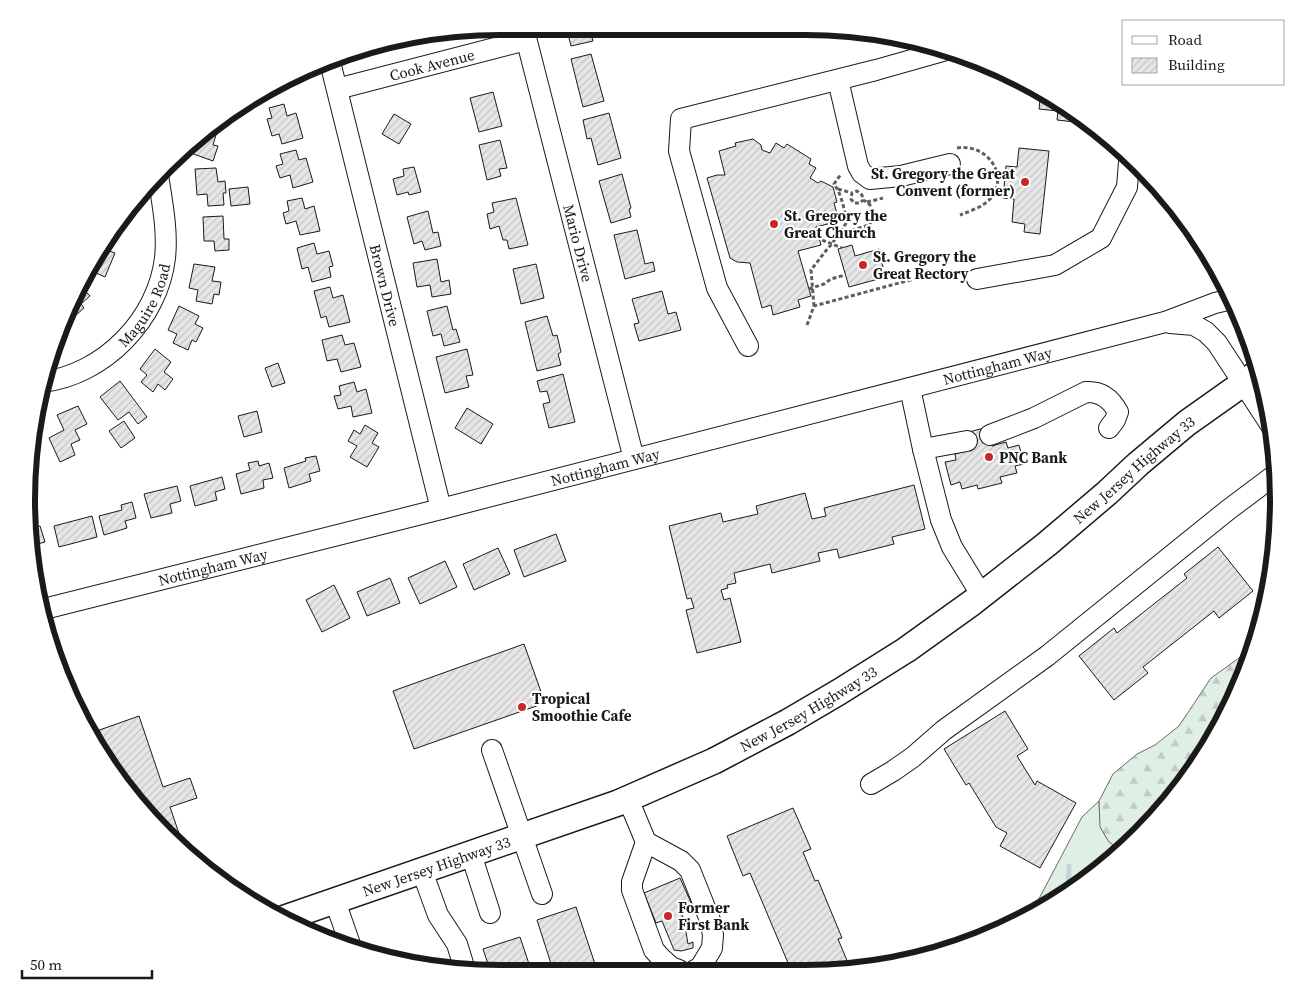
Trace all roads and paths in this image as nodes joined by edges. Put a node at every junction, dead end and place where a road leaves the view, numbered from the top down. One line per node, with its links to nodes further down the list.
1 (518, 35): 6 (street, Cook Avenue)
2 (526, 35): 36 (street, Mario Drive)
3 (933, 54): 5 (street)
4 (331, 67): 6 (street, Brown Drive)
5 (838, 80): 7 (street); 27 (street)
6 (337, 89): 38 (street, Brown Drive)
7 (952, 156): 14 (path)
8 (1129, 166): 21 (street)
9 (159, 183): 29 (street, Maguire Road)
10 (834, 184): 11 (path)
11 (838, 189): 12 (path); 15 (path)
12 (852, 193): 13 (path); 13 (path)
13 (863, 200): 15 (path)
14 (960, 215)
15 (838, 234): 17 (path)
16 (818, 235): 17 (path)
17 (831, 245): 18 (path); 22 (path)
18 (842, 248)
19 (845, 275): 22 (path)
20 (925, 276): 24 (path)
21 (977, 279)
22 (811, 289): 24 (path)
23 (1225, 301): 25 (street, Nottingham Way)
24 (814, 306): 26 (path)
25 (1165, 322): 28 (street, Nottingham Way); 30 (street, Nottingham Way)
26 (807, 325)
27 (748, 346)
28 (1250, 377): 31 (street, Nottingham Way); 39 (main road, New Jersey Highway 33)
29 (51, 381)
30 (910, 388): 35 (street); 36 (street, Nottingham Way)
31 (1257, 393)
32 (1109, 428): 33 (street)
33 (990, 435)
34 (967, 440): 35 (street)
35 (923, 449): 39 (street)
36 (634, 459): 38 (street, Nottingham Way)
37 (1269, 479): 42 (street)
38 (442, 509): 40 (street, Nottingham Way)
39 (982, 596): 43 (main road, New Jersey Highway 33)
40 (48, 608)
41 (492, 750): 44 (street)
42 (871, 784)
43 (628, 799): 44 (main road, New Jersey Highway 33); 45 (street)
44 (522, 836): 46 (main road, New Jersey Highway 33); 48 (street)
45 (646, 842): 54 (street); 55 (street)
46 (471, 854): 47 (main road, New Jersey Highway 33); 50 (street)
47 (422, 871): 49 (main road, New Jersey Highway 33); 53 (street)
48 (542, 894)
49 (335, 901): 51 (main road, New Jersey Highway 33); 52 (street)
50 (490, 913)
51 (292, 916)
52 (348, 939)
53 (464, 963)
54 (669, 965)
55 (702, 965)

